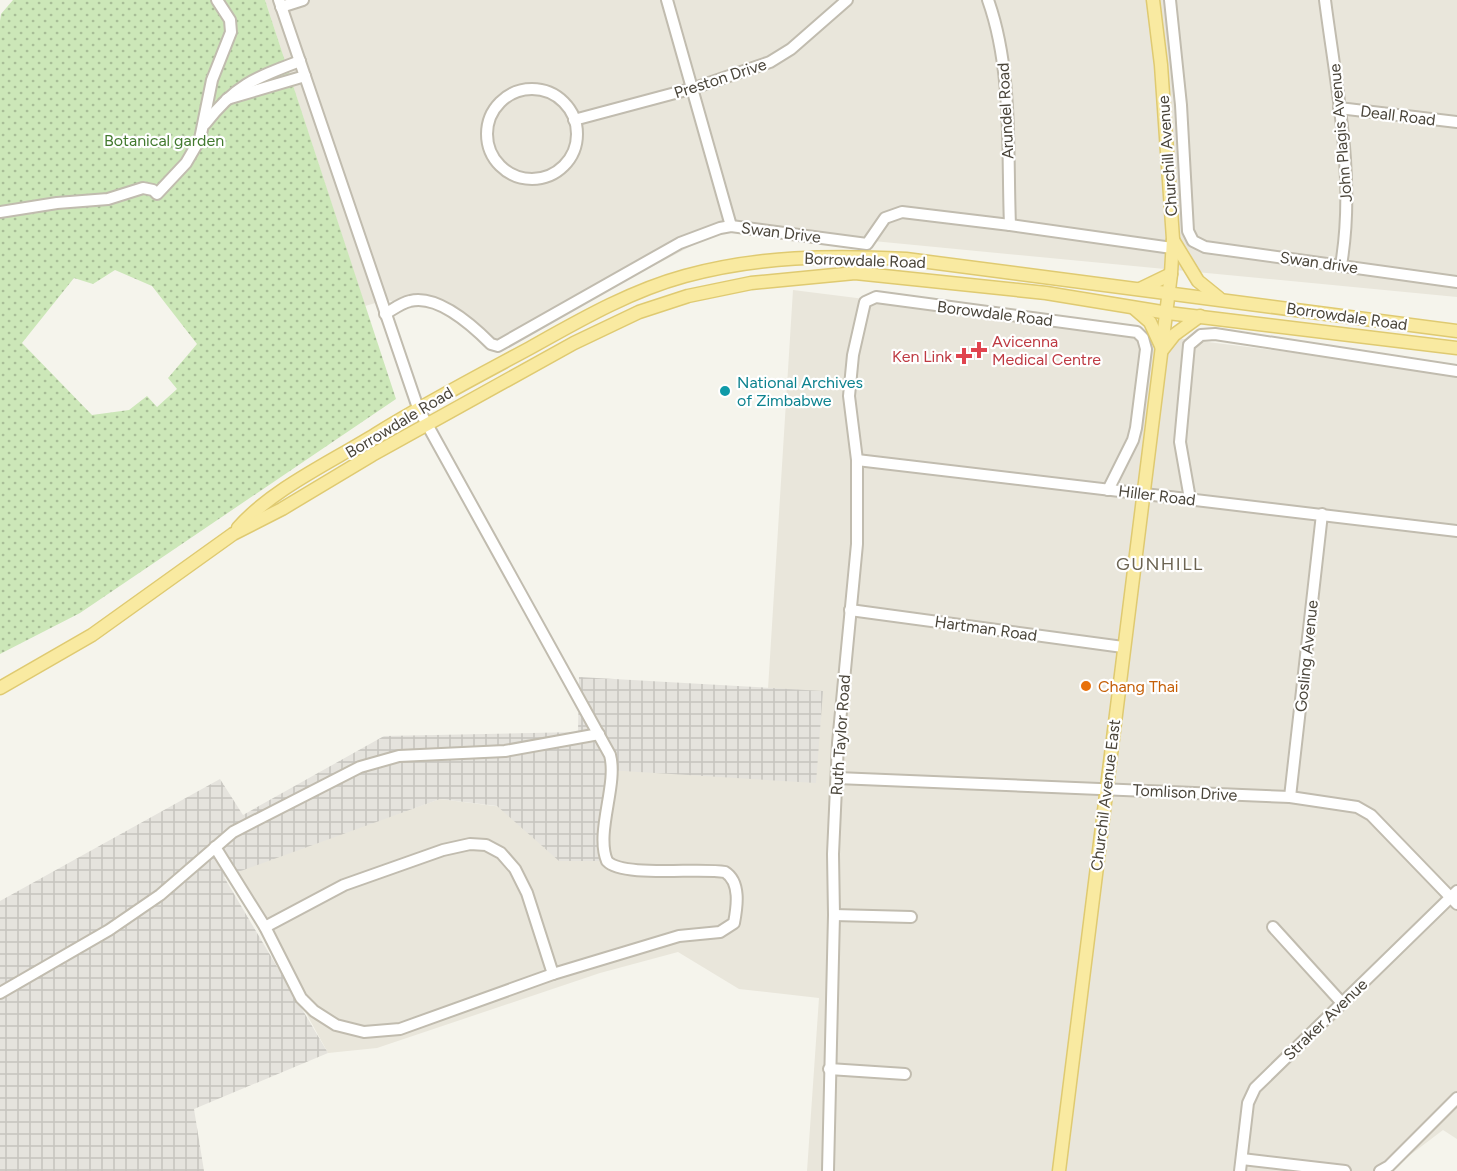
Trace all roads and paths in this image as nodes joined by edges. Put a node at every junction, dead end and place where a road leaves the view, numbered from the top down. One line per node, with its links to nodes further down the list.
1 (218, 0): 17 (street)
2 (303, 0): 9 (street)
3 (667, 0): 12 (street)
4 (847, 0): 12 (street, Preston Drive)
5 (988, 0): 21 (street, Arundel Road)
6 (1153, 0): 19 (main road, Churchill Avenue)
7 (1170, 0): 18 (street)
8 (1325, 0): 14 (street, John Plagis Avenue)
9 (280, 3): 10 (street)
10 (300, 62): 11 (street); 13 (street)
11 (305, 76): 13 (street); 33 (street)
12 (694, 88): 15 (street, Preston Drive); 22 (street)
13 (224, 100): 17 (street)
14 (1339, 108): 16 (street, Deall Road); 24 (street, John Plagis Avenue)
15 (574, 120): 15 (street)
16 (1457, 122)
17 (203, 126): 20 (street)
18 (1182, 129): 19 (street); 24 (street, Swan drive)
19 (1164, 130): 23 (main road, Churchill Avenue)
20 (0, 212)
21 (1010, 225): 22 (street, Swan Drive); 23 (street, Swan Drive)
22 (730, 226): 33 (street, Swan Drive)
23 (1173, 244): 25 (main road, Churchill Avenue); 29 (main road)
24 (1341, 265): 26 (street, Swan drive)
25 (1171, 274): 27 (main road); 28 (main road, Churchill Avenue)
26 (1457, 282)
27 (1137, 290): 28 (main road, Borrowdale Road); 39 (main road, Borrowdale Road)
28 (1169, 293): 29 (main road, Borrowdale Road); 32 (main road, Churchill Avenue)
29 (1221, 299): 35 (main road, Borrowdale Road)
30 (865, 302): 41 (street, Ruth Taylor Road); 42 (street, Borowdale Road)
31 (1133, 307): 32 (main road, Borrowdale Road); 37 (main road); 40 (main road, Borrowdale Road)
32 (1168, 313): 34 (main road, Borrowdale Road); 37 (main road, Churchil Avenue East)
33 (385, 315): 39 (street)
34 (1200, 316): 36 (main road, Borrowdale Road); 37 (main road)
35 (1457, 331)
36 (1457, 348)
37 (1162, 350): 43 (main road, Churchil Avenue East)
38 (1457, 371): 44 (street)
39 (418, 408): 40 (street); 47 (main road, Borrowdale Road)
40 (426, 425): 47 (main road, Borrowdale Road); 51 (street)
41 (856, 460): 42 (street, Hiller Road); 48 (street, Ruth Taylor Road)
42 (1108, 490): 43 (street, Hiller Road)
43 (1142, 494): 44 (street, Hiller Road); 49 (main road, Churchil Avenue East)
44 (1190, 499): 45 (street, Hiller Road)
45 (1322, 514): 46 (street, Hiller Road); 54 (street, Gosling Avenue)
46 (1457, 531)
47 (233, 534): 50 (main road, Borrowdale Road)
48 (850, 609): 49 (street, Hartman Road); 52 (street, Ruth Taylor Road)
49 (1123, 647): 53 (main road, Churchil Avenue East)
50 (0, 688)
51 (599, 734): 55 (street); 61 (street)
52 (837, 778): 53 (street, Tomlison Drive); 57 (street, Ruth Taylor Road)
53 (1106, 789): 54 (street, Tomlison Drive); 69 (main road, Churchil Avenue East)
54 (1290, 797): 56 (street, Tomlison Drive)
55 (215, 847): 59 (street); 62 (street)
56 (1455, 897): 63 (street, Straker Avenue)
57 (834, 915): 58 (street); 64 (street, Ruth Taylor Road)
58 (911, 917)
59 (265, 927): 61 (street); 61 (street)
60 (1274, 927): 63 (street)
61 (553, 974)
62 (0, 993)
63 (1342, 1004): 67 (street, Straker Avenue)
64 (829, 1069): 65 (street); 68 (street, Ruth Taylor Road)
65 (905, 1074)
66 (1455, 1103): 72 (street)
67 (1242, 1159): 70 (street, Straker Avenue); 71 (street)
68 (828, 1171)
69 (1059, 1171)
70 (1240, 1171)
71 (1345, 1171)
72 (1380, 1171)

